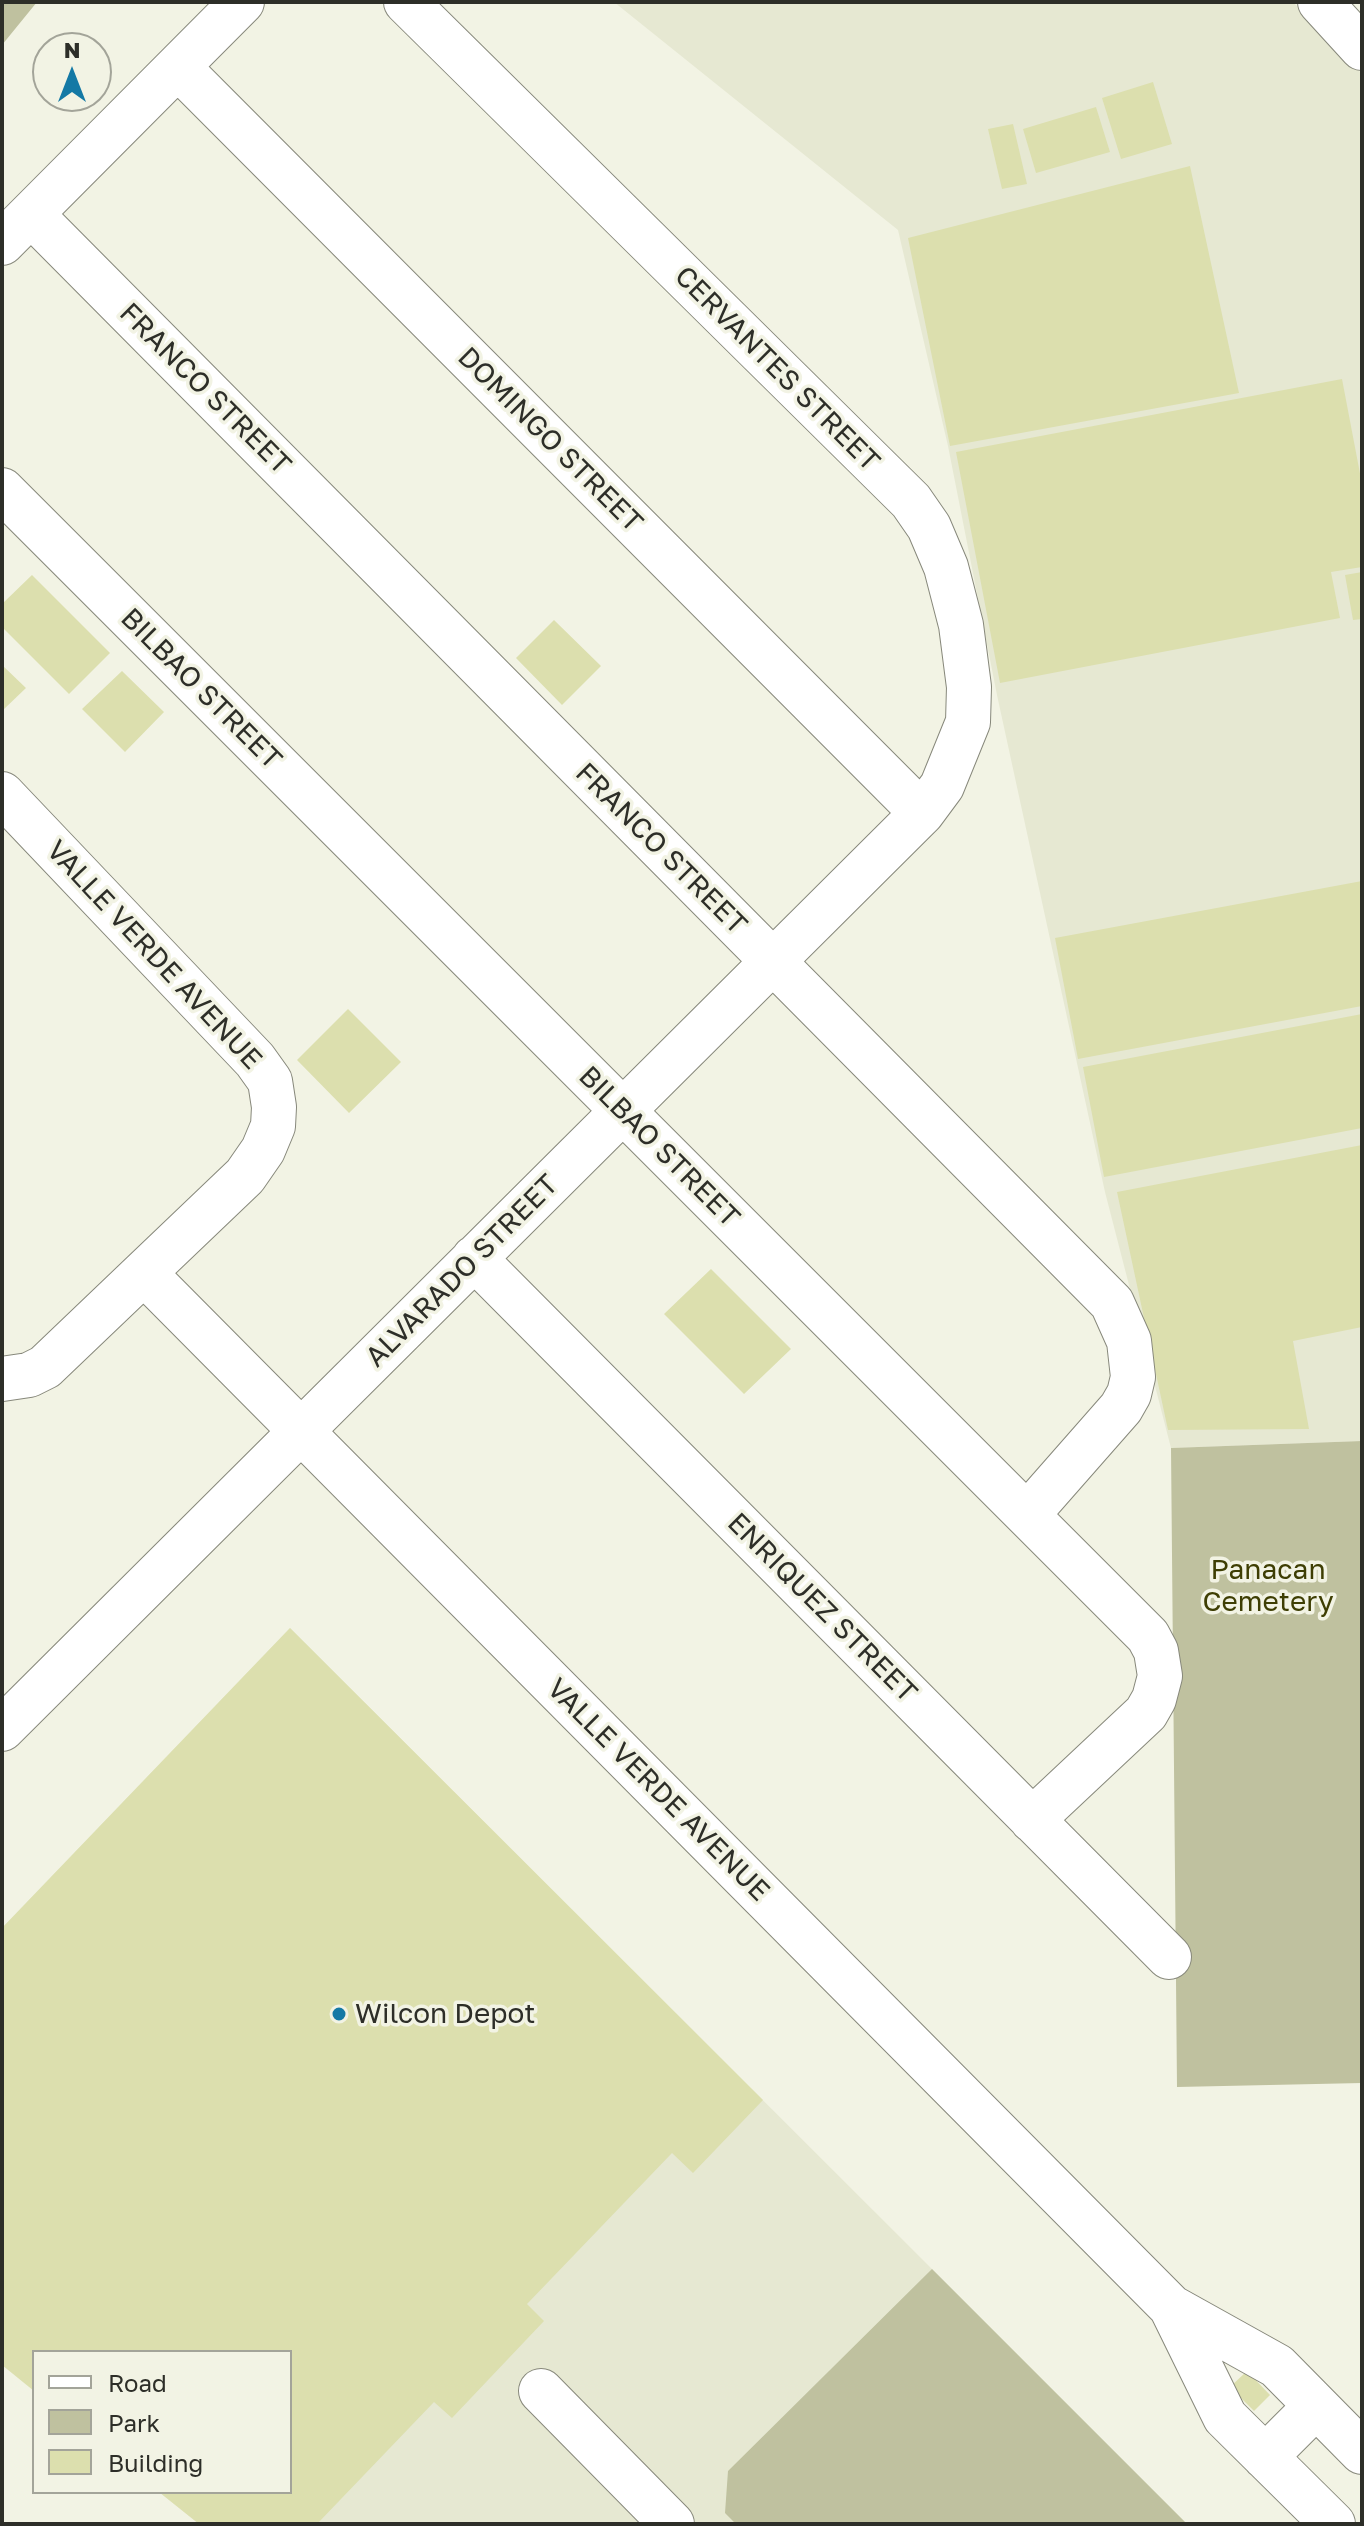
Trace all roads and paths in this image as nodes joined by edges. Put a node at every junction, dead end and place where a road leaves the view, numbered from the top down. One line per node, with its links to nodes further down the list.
1 (242, 2): 5 (street)
2 (406, 2): 9 (street, CERVANTES STREET)
3 (1320, 2): 4 (street)
4 (1362, 48)
5 (178, 67): 6 (street); 9 (street, DOMINGO STREET)
6 (17, 228): 10 (street, FRANCO STREET)
7 (2, 490): 11 (street, BILBAO STREET)
8 (2, 794): 13 (street, VALLE VERDE AVENUE)
9 (922, 813): 10 (street, ALVARADO STREET)
10 (773, 961): 11 (street, ALVARADO STREET); 16 (street, FRANCO STREET)
11 (623, 1111): 12 (street, ALVARADO STREET); 16 (street, BILBAO STREET)
12 (474, 1258): 15 (street, ALVARADO STREET); 18 (street, ENRIQUEZ STREET)
13 (144, 1273): 14 (street, VALLE VERDE AVENUE); 15 (street, VALLE VERDE AVENUE)
14 (2, 1379)
15 (301, 1431): 17 (street, ALVARADO STREET); 20 (street, VALLE VERDE AVENUE)
16 (1027, 1515): 18 (street, BILBAO STREET)
17 (4, 1723)
18 (1032, 1820): 19 (street, ENRIQUEZ STREET)
19 (1169, 1957)
20 (1171, 2307): 22 (street, VALLE VERDE AVENUE); 24 (street, VALLE VERDE AVENUE)
21 (541, 2391): 25 (street)
22 (1316, 2406): 23 (street, VALLE VERDE AVENUE); 24 (street)
23 (1362, 2452)
24 (1265, 2457): 26 (street, VALLE VERDE AVENUE)
25 (672, 2524)
26 (1333, 2524)

